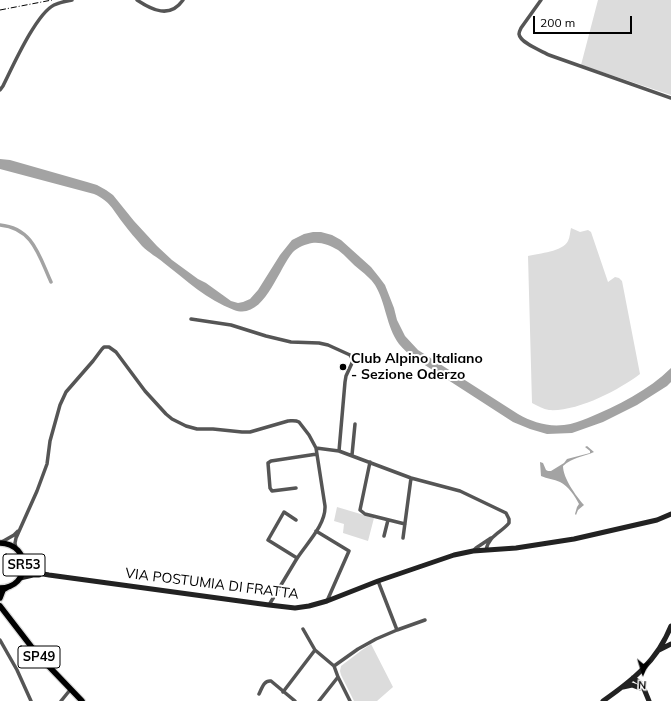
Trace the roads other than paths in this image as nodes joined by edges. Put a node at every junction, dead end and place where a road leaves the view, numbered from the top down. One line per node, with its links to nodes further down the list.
1 (72, 0): 5 (street)
2 (137, 0): 3 (street)
3 (184, 0)
4 (541, 0): 6 (street)
5 (0, 90)
6 (671, 98)
7 (191, 320): 10 (street)
8 (355, 424): 12 (street)
9 (316, 448): 10 (street); 11 (street); 20 (street)
10 (339, 451): 12 (street)
11 (317, 454): 15 (street); 21 (street)
12 (352, 455): 13 (street)
13 (370, 462): 14 (street); 18 (street)
14 (411, 478): 19 (street); 24 (street)
15 (296, 488)
16 (671, 514): 27 (main road, VIA POSTUMIA DI FRATTA / SR53)
17 (296, 520): 29 (street)
18 (388, 520): 19 (street); 22 (street)
19 (405, 524): 23 (street)
20 (20, 529): 25 (street); 26 (street)
21 (316, 531): 29 (street); 37 (street)
22 (384, 536)
23 (403, 538)
24 (492, 538): 27 (street); 28 (street)
25 (0, 543): 26 (main road, SR53)
26 (16, 549): 30 (main road, SR53)
27 (486, 550): 28 (main road, VIA POSTUMIA DI FRATTA / SR53)
28 (473, 551): 33 (main road, VIA POSTUMIA DI FRATTA / SR53)
29 (297, 558): 38 (street)
30 (24, 563): 31 (main road, VIA POSTUMIA DI FRATTA / SR53); 32 (main road, SR53)
31 (49, 575): 32 (main road, VIA POSTUMIA DI FRATTA / SR53); 38 (main road, VIA POSTUMIA DI FRATTA / SR53)
32 (20, 578): 34 (main road, SR53)
33 (378, 582): 37 (main road, VIA POSTUMIA DI FRATTA / SR53); 43 (street)
34 (8, 587): 35 (main road, SR53); 36 (main road)
35 (0, 588)
36 (0, 598)
37 (327, 601): 38 (main road, VIA POSTUMIA DI FRATTA / SR53)
38 (269, 605)
39 (0, 606): 54 (main road, SP49)
40 (425, 620): 43 (street)
41 (671, 626): 47 (main road)
42 (302, 630): 46 (street)
43 (397, 630): 48 (street)
44 (0, 640): 57 (street)
45 (671, 644): 47 (main road)
46 (315, 650): 48 (street); 55 (street)
47 (658, 650): 49 (main road)
48 (334, 666): 50 (street)
49 (643, 670): 51 (main road); 53 (main road)
50 (338, 678): 61 (street); 62 (street)
51 (633, 678): 52 (main road); 53 (main road)
52 (622, 687): 53 (main road); 63 (main road)
53 (642, 688): 64 (main road)
54 (70, 690): 58 (street); 59 (main road, SP49)
55 (284, 692): 56 (street); 60 (street)
56 (259, 694)
57 (31, 701)
58 (61, 701)
59 (82, 701)
60 (295, 701)
61 (319, 701)
62 (350, 701)
63 (603, 701)
64 (649, 701)

